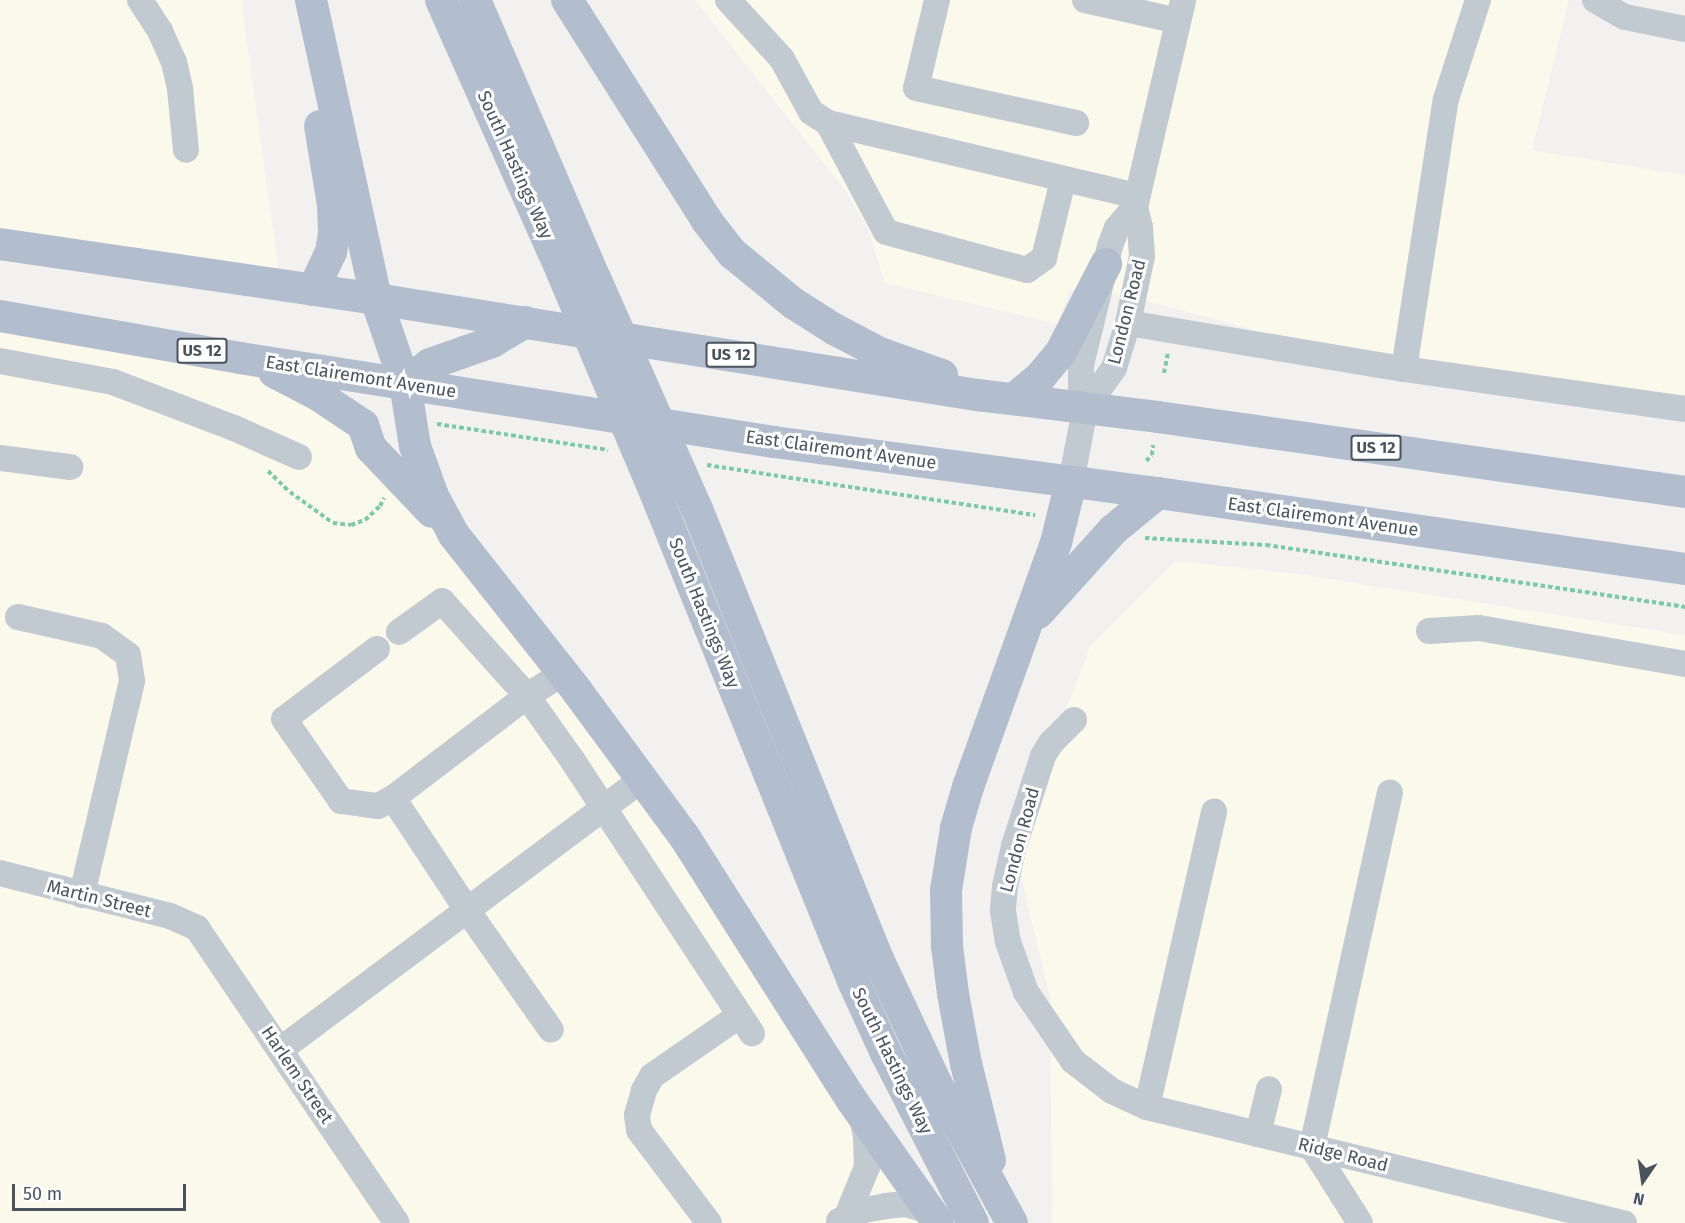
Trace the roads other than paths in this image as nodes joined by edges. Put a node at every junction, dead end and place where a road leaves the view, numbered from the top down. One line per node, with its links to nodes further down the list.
1 (140, 0): 15 (street)
2 (311, 0): 20 (main road); 21 (main road)
3 (441, 0): 71 (main road, South Hastings Way, bridge)
4 (475, 0): 66 (main road, South Hastings Way, bridge)
5 (567, 0): 29 (main road)
6 (728, 0): 13 (street)
7 (937, 0): 14 (street)
8 (1085, 0): 11 (street)
9 (1478, 0): 27 (street)
10 (1595, 0): 12 (street)
11 (1180, 11): 17 (street, London Road)
12 (1685, 29)
13 (828, 123): 16 (street); 16 (street)
14 (1076, 123)
15 (186, 150)
16 (1063, 180): 17 (street)
17 (1136, 202): 19 (street, London Road); 24 (street, London Road)
18 (0, 244): 20 (main road, US 12)
19 (1106, 264): 29 (main road); 30 (street, London Road)
20 (313, 290): 21 (main road, US 12)
21 (375, 298): 23 (main road, US 12); 28 (main road)
22 (0, 316): 25 (main road, East Clairemont Avenue / US 12)
23 (525, 322): 28 (main road); 29 (main road, US 12)
24 (1128, 322): 27 (street); 30 (street, London Road)
25 (240, 358): 28 (main road, East Clairemont Avenue / US 12); 38 (main road)
26 (0, 361): 32 (street)
27 (1404, 369): 31 (street)
28 (405, 383): 35 (main road, East Clairemont Avenue / US 12); 38 (main road)
29 (1014, 399): 30 (main road, US 12)
30 (1085, 409): 35 (street, London Road); 36 (main road, US 12)
31 (1685, 409)
32 (299, 457)
33 (0, 458): 34 (street)
34 (69, 467)
35 (1071, 482): 37 (main road, East Clairemont Avenue / US 12); 41 (main road)
36 (1685, 492)
37 (1158, 493): 39 (main road, East Clairemont Avenue / US 12); 41 (main road)
38 (454, 535): 46 (main road)
39 (1685, 569)
40 (18, 616): 55 (street)
41 (1030, 621): 66 (main road)
42 (1429, 631): 45 (street)
43 (399, 632): 47 (street)
44 (377, 648): 51 (street)
45 (1685, 664)
46 (563, 673): 47 (street); 49 (main road)
47 (527, 696): 51 (street); 52 (street)
48 (1074, 720): 60 (street, London Road)
49 (642, 779): 52 (street); 63 (main road)
50 (1390, 792): 65 (street)
51 (393, 798): 56 (street)
52 (604, 809): 56 (street); 70 (street)
53 (1214, 811): 62 (street)
54 (0, 873): 55 (street, Martin Street)
55 (82, 895): 57 (street, Martin Street)
56 (467, 910): 58 (street); 59 (street)
57 (198, 928): 59 (street, Harlem Street)
58 (551, 1030)
59 (280, 1050): 69 (street, Harlem Street)
60 (1073, 1061): 62 (street, Ridge Road)
61 (1269, 1089): 64 (street)
62 (1147, 1107): 64 (street, Ridge Road)
63 (861, 1114): 67 (main road); 68 (street)
64 (1258, 1134): 65 (street, Ridge Road)
65 (1312, 1147): 72 (street); 73 (street, Ridge Road)
66 (1007, 1215)
67 (933, 1216): 68 (street)
68 (842, 1220)
69 (397, 1223)
70 (709, 1223)
71 (973, 1223)
72 (1360, 1223)
73 (1624, 1223)

